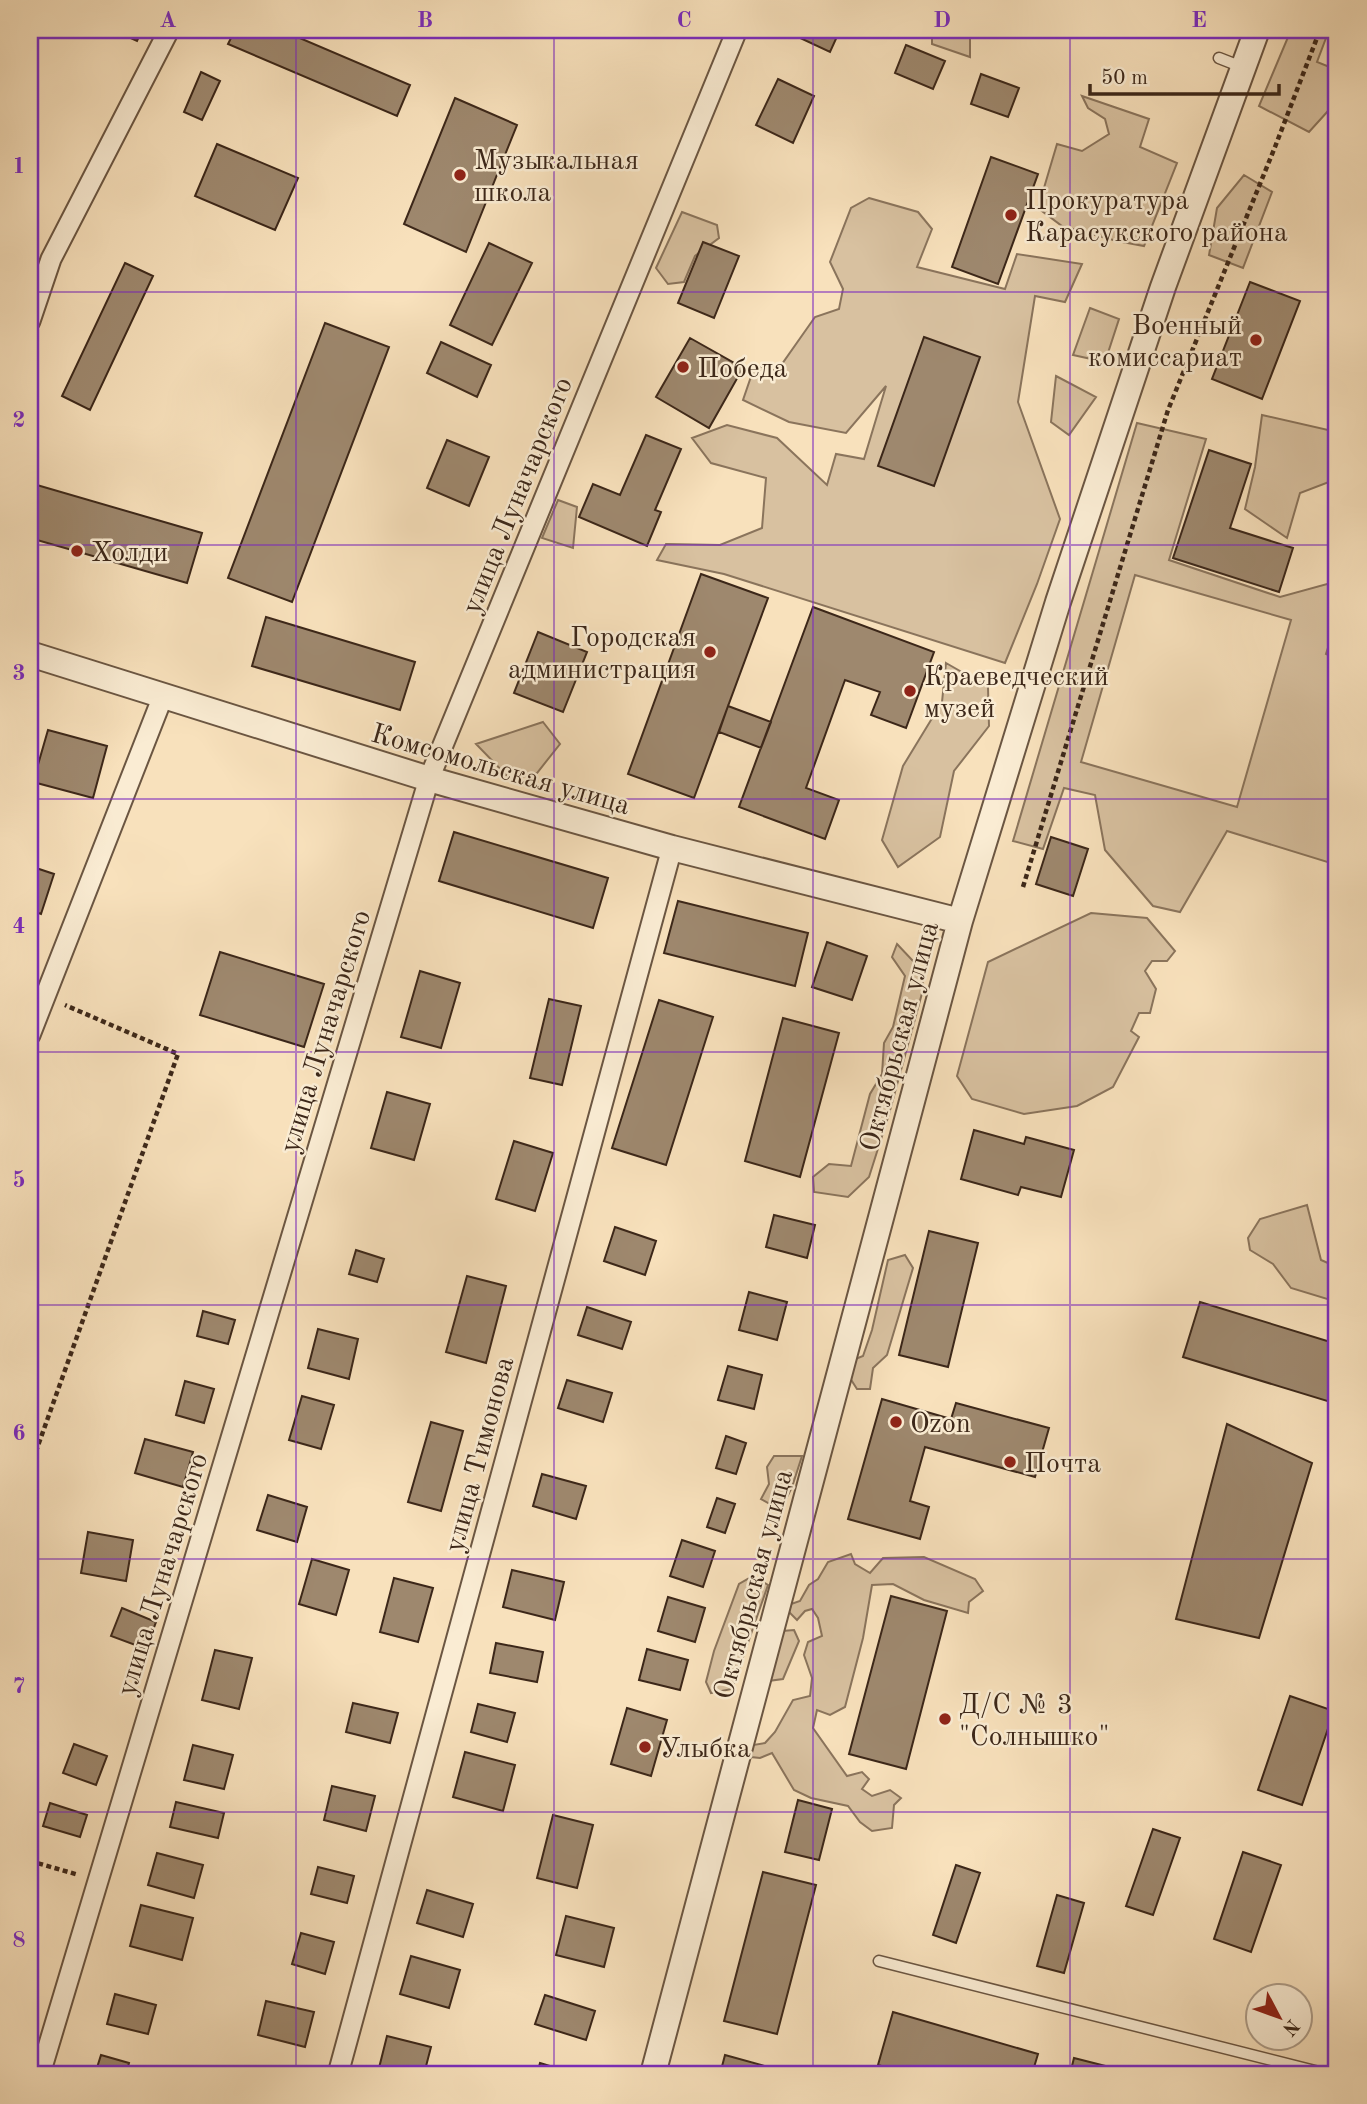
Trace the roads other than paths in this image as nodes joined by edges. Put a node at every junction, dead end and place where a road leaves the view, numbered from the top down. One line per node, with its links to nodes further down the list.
1 (169, 30): 6 (street)
2 (737, 30): 9 (street, улица Луначарского)
3 (1256, 30): 5 (street, Октябрьская улица)
4 (1219, 58): 5 (lane)
5 (1243, 67): 11 (street, Октябрьская улица)
6 (30, 321)
7 (30, 654): 8 (street, Комсомольская улица)
8 (163, 696): 9 (street, Комсомольская улица); 12 (street)
9 (429, 779): 10 (street, Комсомольская улица); 14 (street, улица Луначарского)
10 (672, 848): 11 (street, Комсомольская улица); 15 (street, улица Тимонова)
11 (960, 921): 16 (street, Октябрьская улица)
12 (30, 1035)
13 (878, 1961): 17 (lane)
14 (40, 2074)
15 (338, 2074)
16 (653, 2074)
17 (1327, 2074)

